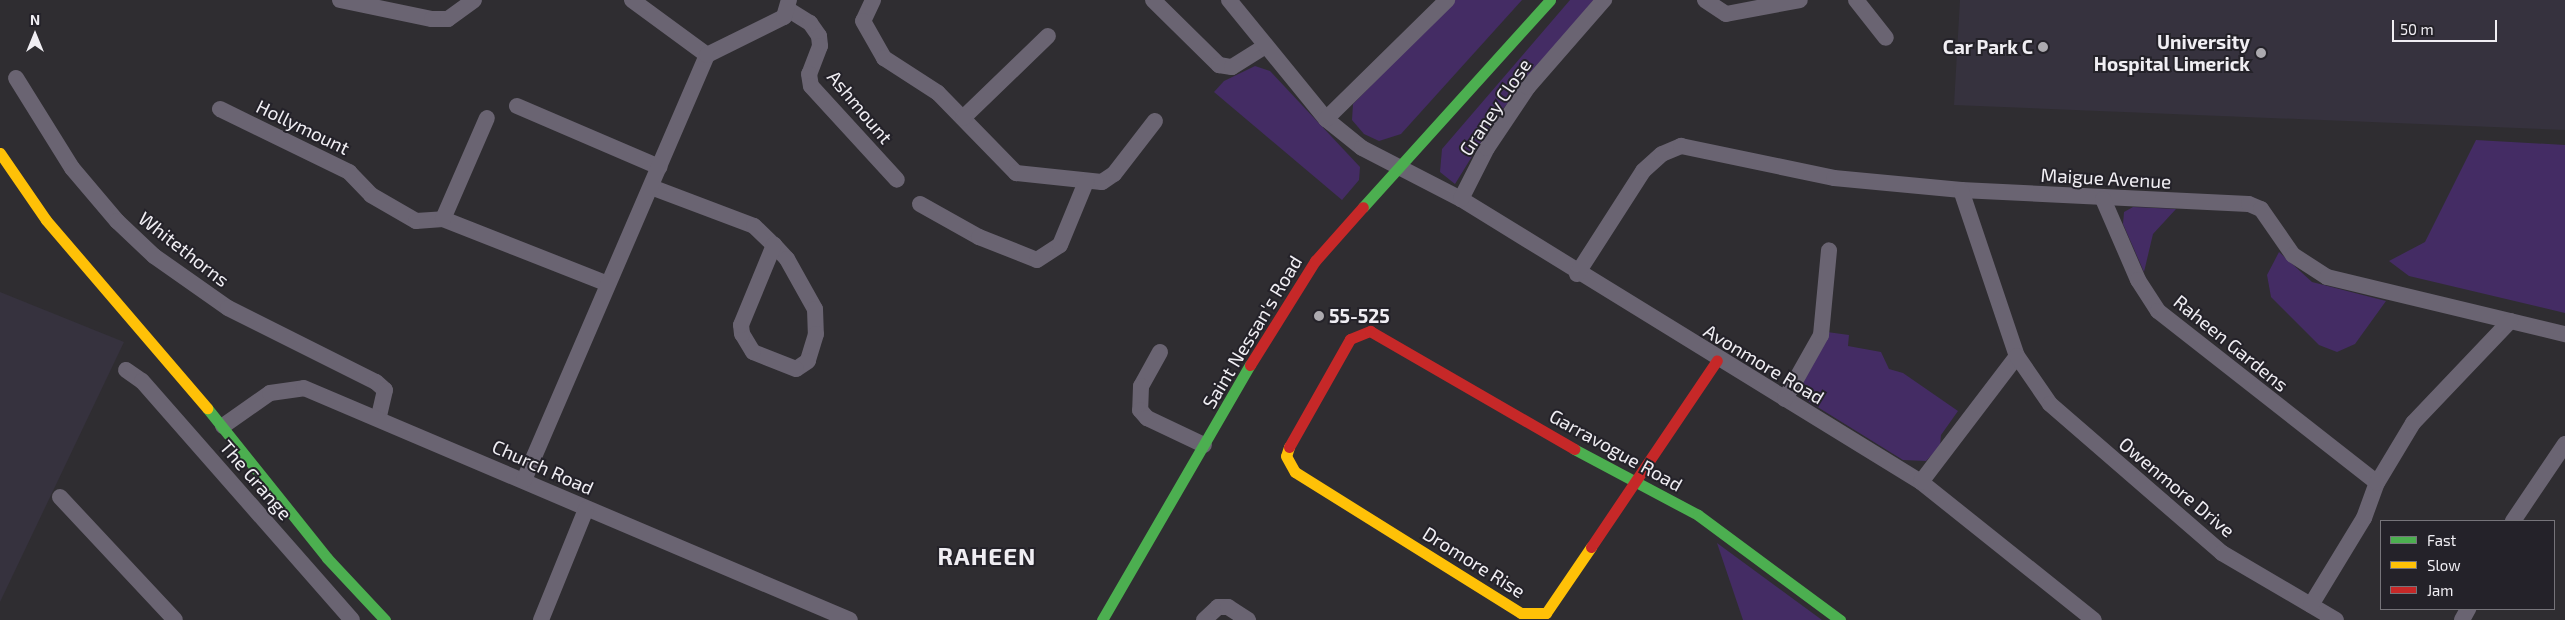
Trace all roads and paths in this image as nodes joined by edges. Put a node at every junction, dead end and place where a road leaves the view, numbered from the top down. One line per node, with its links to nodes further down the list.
1 (340, 0): 2 (street)
2 (474, 0)
3 (632, 0): 17 (street)
4 (874, 0): 22 (street)
5 (1153, 0): 16 (street)
6 (1229, 0): 16 (street, Avonmore Road)
7 (1447, 0): 23 (street)
8 (1550, 0): 27 (main road, Saint Nessan's Road)
9 (1604, 0): 32 (street, Graney Close)
10 (1705, 0): 11 (street)
11 (1800, 0)
12 (1856, 0): 15 (street)
13 (789, 5): 17 (street, Ashmount); 28 (street, Ashmount)
14 (1048, 36): 22 (street)
15 (1886, 38)
16 (1265, 46): 23 (street, Avonmore Road)
17 (706, 55): 26 (street)
18 (16, 78): 48 (street, Whitethorns)
19 (517, 106): 26 (street)
20 (220, 109): 35 (street, Hollymount)
21 (487, 118): 35 (street)
22 (963, 118): 29 (street)
23 (1326, 119): 27 (street, Avonmore Road)
24 (1155, 121): 29 (street)
25 (0, 153): 49 (main road)
26 (658, 167): 30 (street)
27 (1398, 168): 32 (street, Avonmore Road); 51 (main road, Saint Nessan's Road)
28 (897, 180)
29 (1086, 182): 34 (street)
30 (651, 187): 36 (street); 39 (street)
31 (1961, 190): 33 (street, Maigue Avenue); 38 (street, Maigue Avenue); 44 (street, Owenmore Drive)
32 (1461, 199): 38 (street, Avonmore Road)
33 (2103, 199): 40 (street, Maigue Avenue); 55 (street, Raheen Gardens)
34 (920, 204)
35 (443, 219): 39 (street, Hollymount)
36 (774, 245): 36 (street)
37 (1829, 250): 47 (street)
38 (1577, 274): 45 (street, Avonmore Road)
39 (608, 284): 52 (street)
40 (2510, 320): 42 (street); 55 (street)
41 (1363, 332): 53 (main road, Garravogue Road); 53 (main road, Dromore Rise)
42 (2565, 334)
43 (1160, 352): 51 (street)
44 (2017, 356): 54 (street); 59 (street, Owenmore Drive)
45 (1717, 360): 47 (street, Avonmore Road); 53 (main road, Dromore Rise)
46 (126, 370): 62 (street, The Grange)
47 (1785, 399): 54 (street, Avonmore Road)
48 (379, 416): 49 (street, Church Road); 52 (street, Church Road)
49 (223, 426): 60 (main road)
50 (2565, 444): 58 (street)
51 (1204, 445): 65 (main road, Saint Nessan's Road)
52 (524, 480): 57 (street, Church Road)
53 (1632, 482): 68 (main road, Garravogue Road)
54 (1921, 482): 69 (street, Avonmore Road)
55 (2376, 483): 59 (street)
56 (60, 497): 61 (street)
57 (586, 508): 63 (street); 64 (street, Church Road)
58 (2514, 520)
59 (2311, 605): 70 (street, Owenmore Drive)
60 (377, 616)
61 (175, 620)
62 (352, 620)
63 (541, 620)
64 (850, 620)
65 (1102, 620)
66 (1204, 620): 67 (street)
67 (1248, 620)
68 (1840, 620)
69 (2094, 620)
70 (2336, 620)

